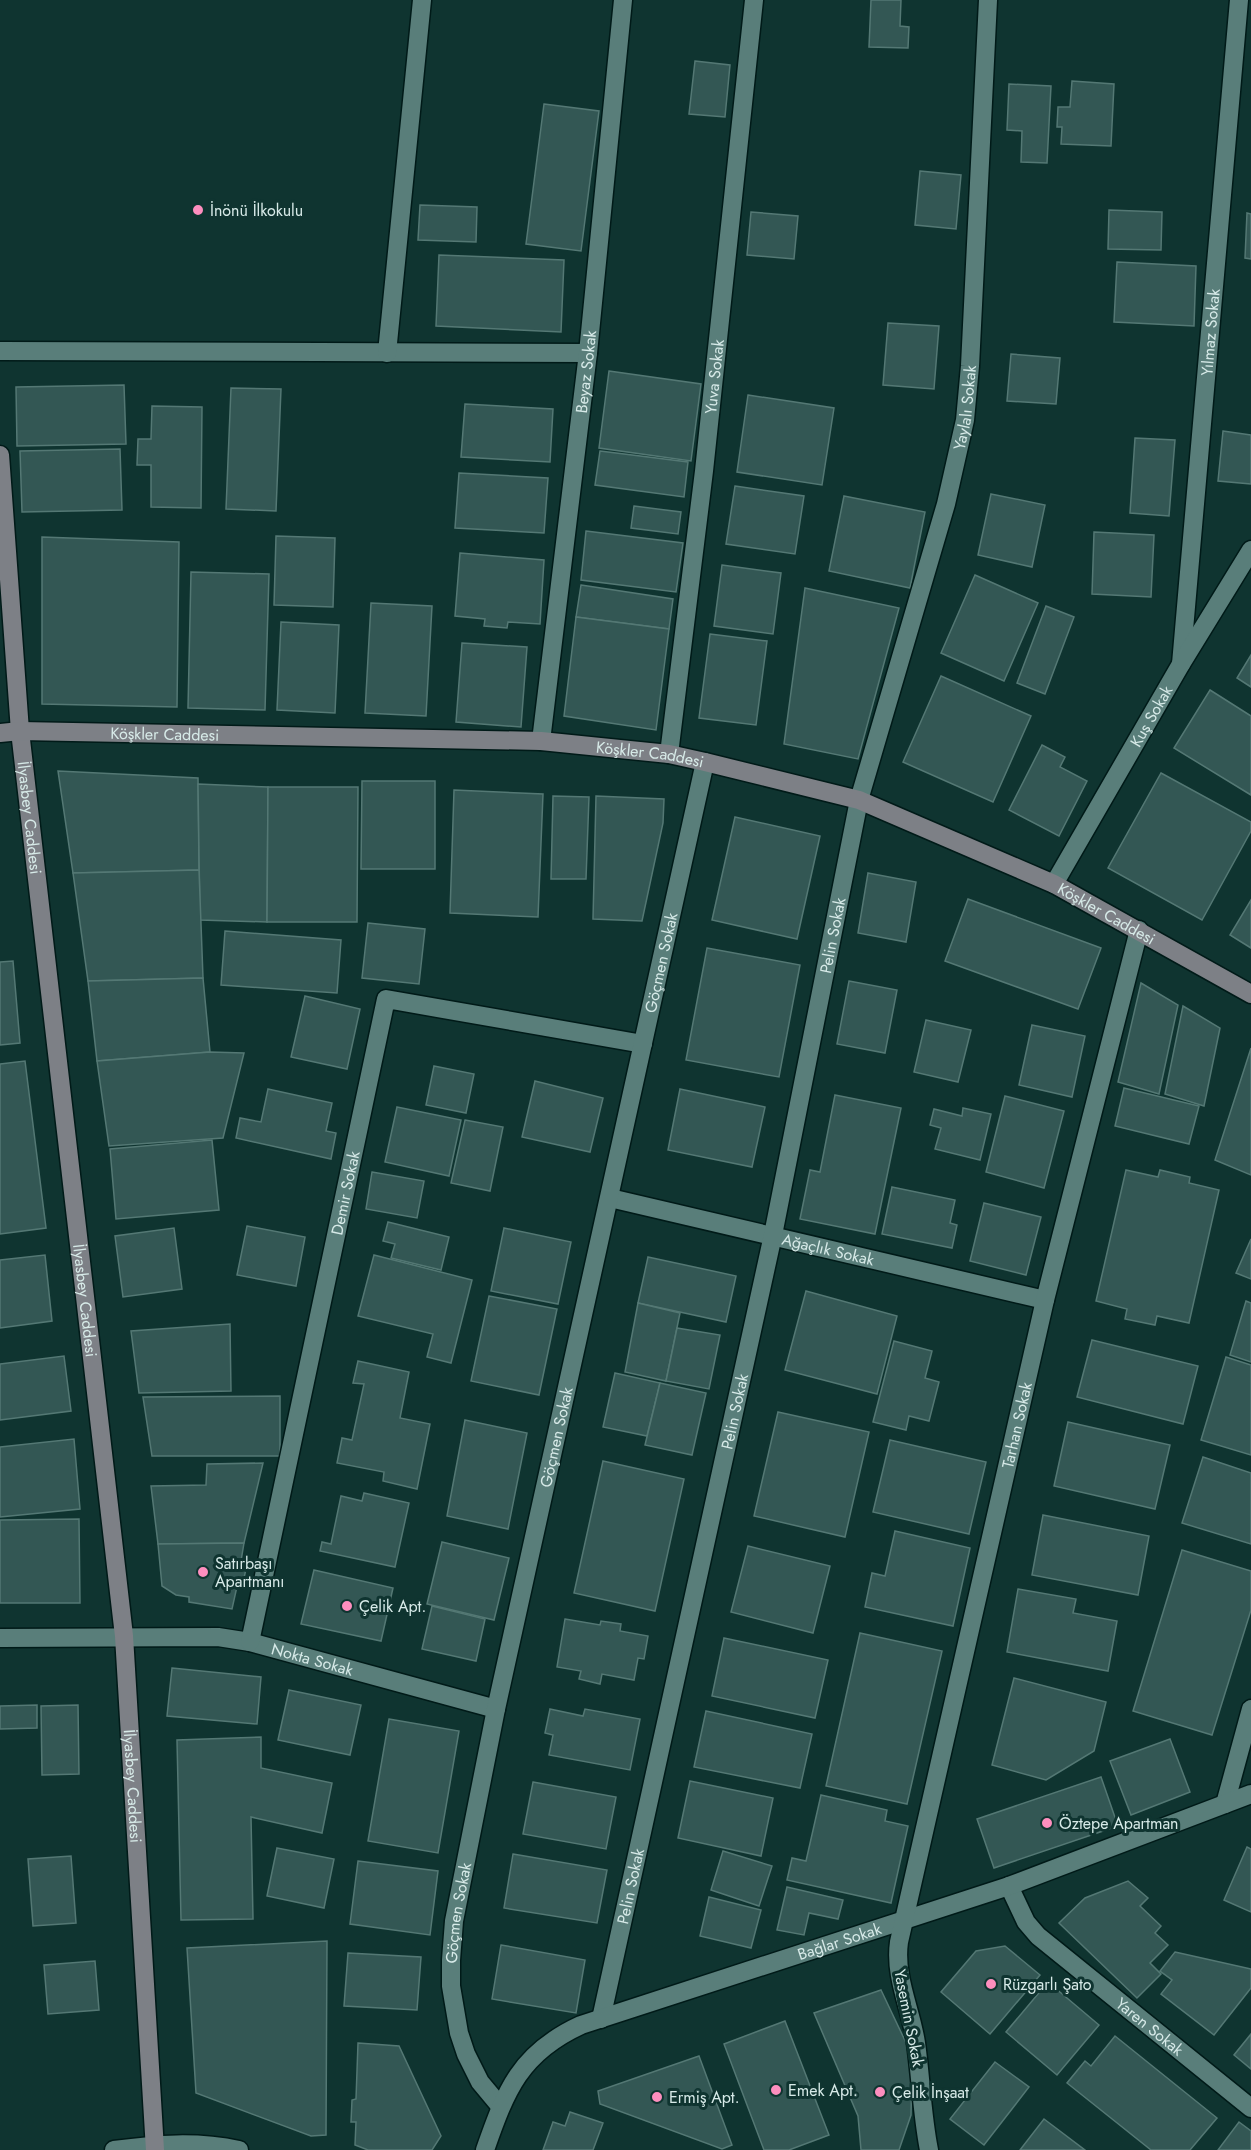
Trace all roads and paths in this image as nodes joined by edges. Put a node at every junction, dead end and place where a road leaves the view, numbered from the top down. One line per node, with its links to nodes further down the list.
1 (422, 0): 7 (street)
2 (623, 0): 8 (street, Beyaz Sokak)
3 (754, 0): 15 (street, Yuva Sokak)
4 (988, 0): 17 (street, Yaylalı Sokak)
5 (1239, 0): 11 (street, Yılmaz Sokak)
6 (0, 351): 7 (street)
7 (387, 353): 8 (street)
8 (588, 353): 14 (street, Beyaz Sokak)
9 (0, 455): 12 (main road, İlyasbey Caddesi)
10 (1251, 550): 11 (street, Kuş Sokak)
11 (1181, 664): 18 (street, Kuş Sokak)
12 (20, 731): 13 (main road, Köşkler Caddesi); 14 (main road, Köşkler Caddesi); 25 (main road, İlyasbey Caddesi)
13 (0, 733)
14 (541, 741): 15 (main road, Köşkler Caddesi)
15 (669, 754): 16 (main road, Köşkler Caddesi)
16 (705, 762): 17 (main road, Köşkler Caddesi); 21 (street, Göçmen Sokak)
17 (859, 800): 18 (main road, Köşkler Caddesi); 23 (street, Pelin Sokak)
18 (1054, 884): 19 (main road, Köşkler Caddesi)
19 (1139, 930): 20 (main road, Köşkler Caddesi); 24 (street, Tarhan Sokak)
20 (1251, 994)
21 (643, 1044): 22 (street, Göçmen Sokak); 27 (street, Demir Sokak)
22 (610, 1198): 23 (street, Ağaçlık Sokak); 28 (street, Göçmen Sokak)
23 (773, 1235): 24 (street, Ağaçlık Sokak); 34 (street, Pelin Sokak)
24 (1045, 1300): 33 (street, Tarhan Sokak)
25 (124, 1636): 26 (street, Nokta Sokak); 27 (street, Nokta Sokak); 37 (main road, İlyasbey Caddesi)
26 (0, 1638)
27 (250, 1642): 28 (street, Nokta Sokak)
28 (496, 1709): 35 (street, Göçmen Sokak)
29 (1251, 1709): 31 (street)
30 (1251, 1794): 31 (street, Bağlar Sokak)
31 (1225, 1804): 32 (street, Bağlar Sokak)
32 (1009, 1886): 33 (street, Bağlar Sokak); 36 (street, Yaren Sokak)
33 (904, 1922): 34 (street, Bağlar Sokak); 41 (street, Yasemin Sokak)
34 (601, 2019): 35 (street, Bağlar Sokak)
35 (500, 2106): 40 (street, Bağlar Sokak)
36 (1251, 2108)
37 (154, 2147): 38 (street); 39 (street)
38 (114, 2150)
39 (239, 2150)
40 (485, 2150)
41 (929, 2150)

